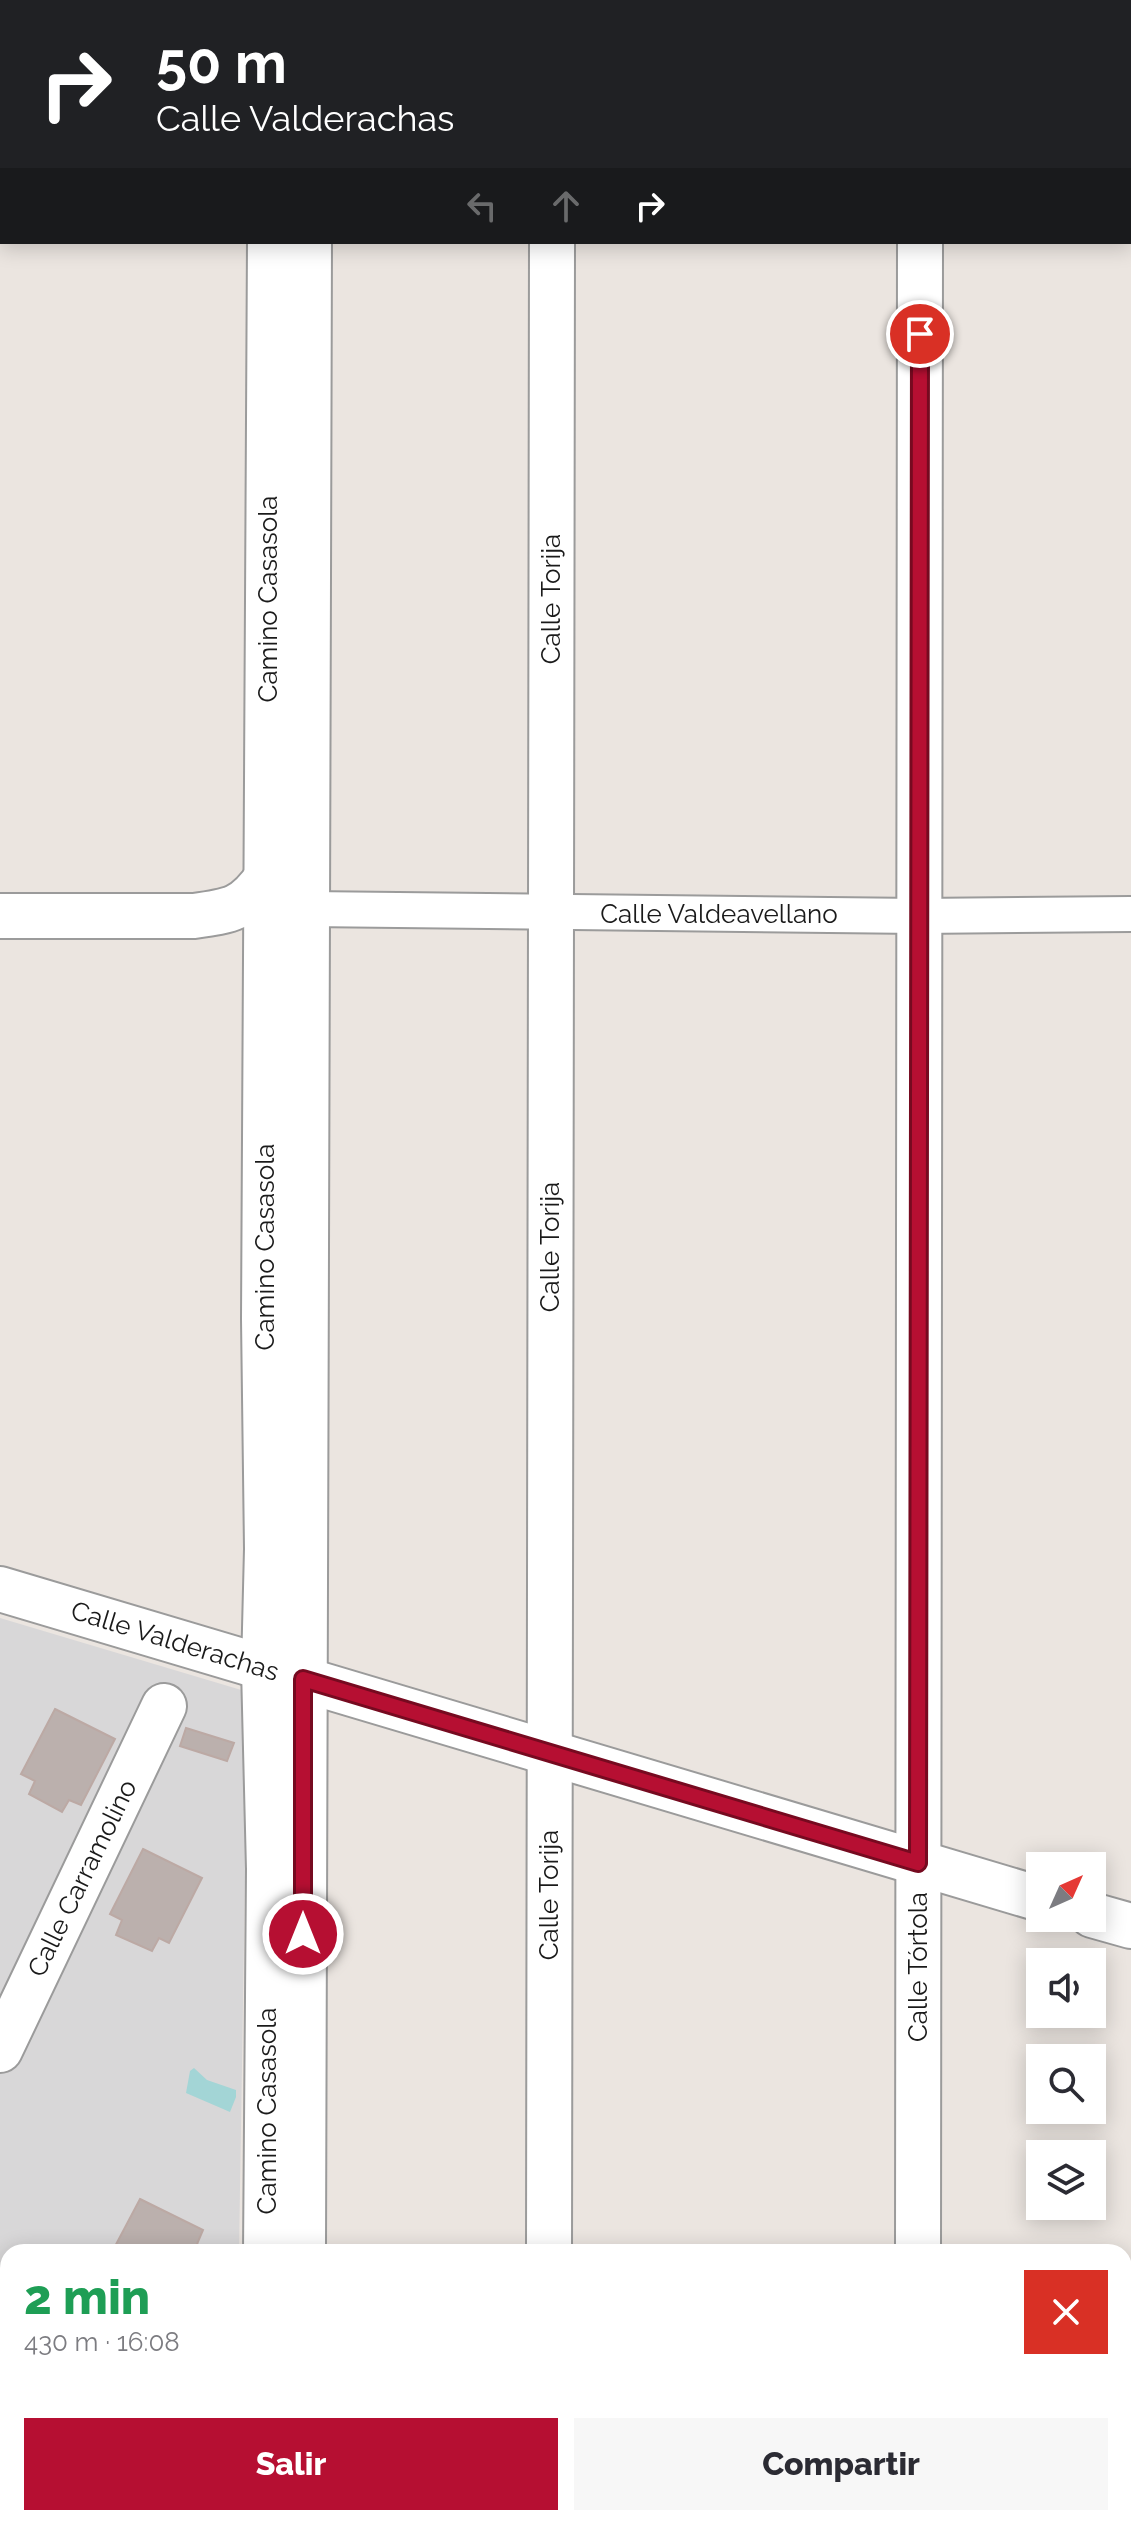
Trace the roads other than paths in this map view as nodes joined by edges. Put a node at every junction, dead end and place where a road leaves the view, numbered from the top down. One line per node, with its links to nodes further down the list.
1 (270, 244): 5 (street, Camino Casasola)
2 (309, 244): 6 (street, Camino Casasola)
3 (552, 244): 7 (street, Calle Torija)
4 (920, 244): 10 (street, Calle Tórtola)
5 (267, 877): 9 (street); 12 (street, Camino Casasola)
6 (308, 909): 7 (street, Calle Valdeavellano); 12 (street, Camino Casasola)
7 (549, 913): 10 (street, Calle Valdeavellano); 14 (street, Calle Torija)
8 (1131, 914): 10 (street, Calle Valdeavellano)
9 (0, 916)
10 (919, 916): 15 (street, Calle Tórtola)
11 (0, 1589): 12 (street, Calle Valderachas)
12 (283, 1673): 14 (street, Calle Valderachas); 20 (street, Camino Casasola); 21 (street, Camino Casasola)
13 (164, 1706): 19 (street, Calle Carramolino)
14 (549, 1753): 15 (street, Calle Valderachas); 22 (street, Calle Torija)
15 (918, 1863): 16 (street, Calle Valderachas); 23 (street, Calle Tórtola)
16 (1026, 1895)
17 (1106, 1919): 18 (street)
18 (1131, 1926)
19 (0, 2050)
20 (266, 2244)
21 (303, 2244)
22 (549, 2244)
23 (918, 2244)

